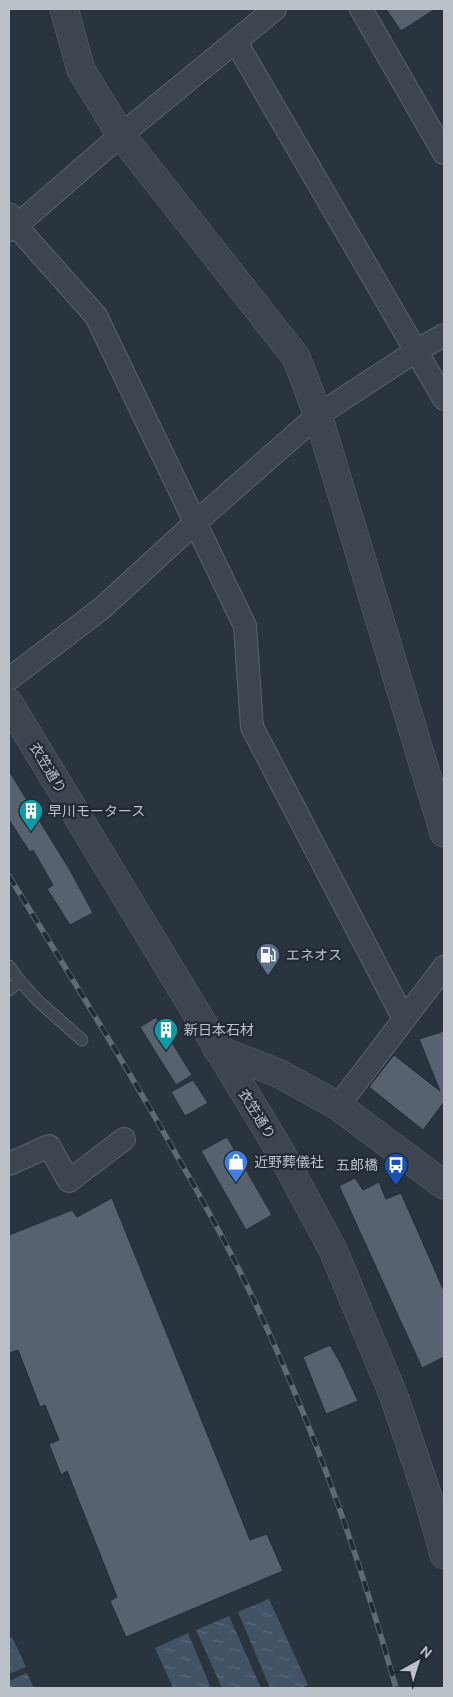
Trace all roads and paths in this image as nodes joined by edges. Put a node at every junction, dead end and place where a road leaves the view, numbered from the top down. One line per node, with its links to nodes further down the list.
1 (64, 9): 5 (street)
2 (275, 9): 4 (street)
3 (361, 9): 6 (street)
4 (236, 42): 5 (street); 9 (street)
5 (121, 135): 7 (street); 11 (street)
6 (444, 152)
7 (11, 223): 12 (street)
8 (444, 335): 9 (street)
9 (416, 351): 10 (street); 11 (street)
10 (444, 399)
11 (318, 416): 12 (street); 14 (street)
12 (196, 522): 13 (street); 19 (street)
13 (9, 698): 21 (street, 衣笠通り)
14 (444, 833)
15 (9, 966): 17 (lane)
16 (444, 967): 19 (street)
17 (20, 981): 18 (lane); 20 (lane)
18 (9, 990)
19 (404, 1019): 22 (street)
20 (82, 1040)
21 (217, 1049): 22 (street); 26 (street, 衣笠通り)
22 (338, 1106): 25 (street)
23 (124, 1139): 24 (street)
24 (9, 1164)
25 (444, 1185)
26 (444, 1555)

